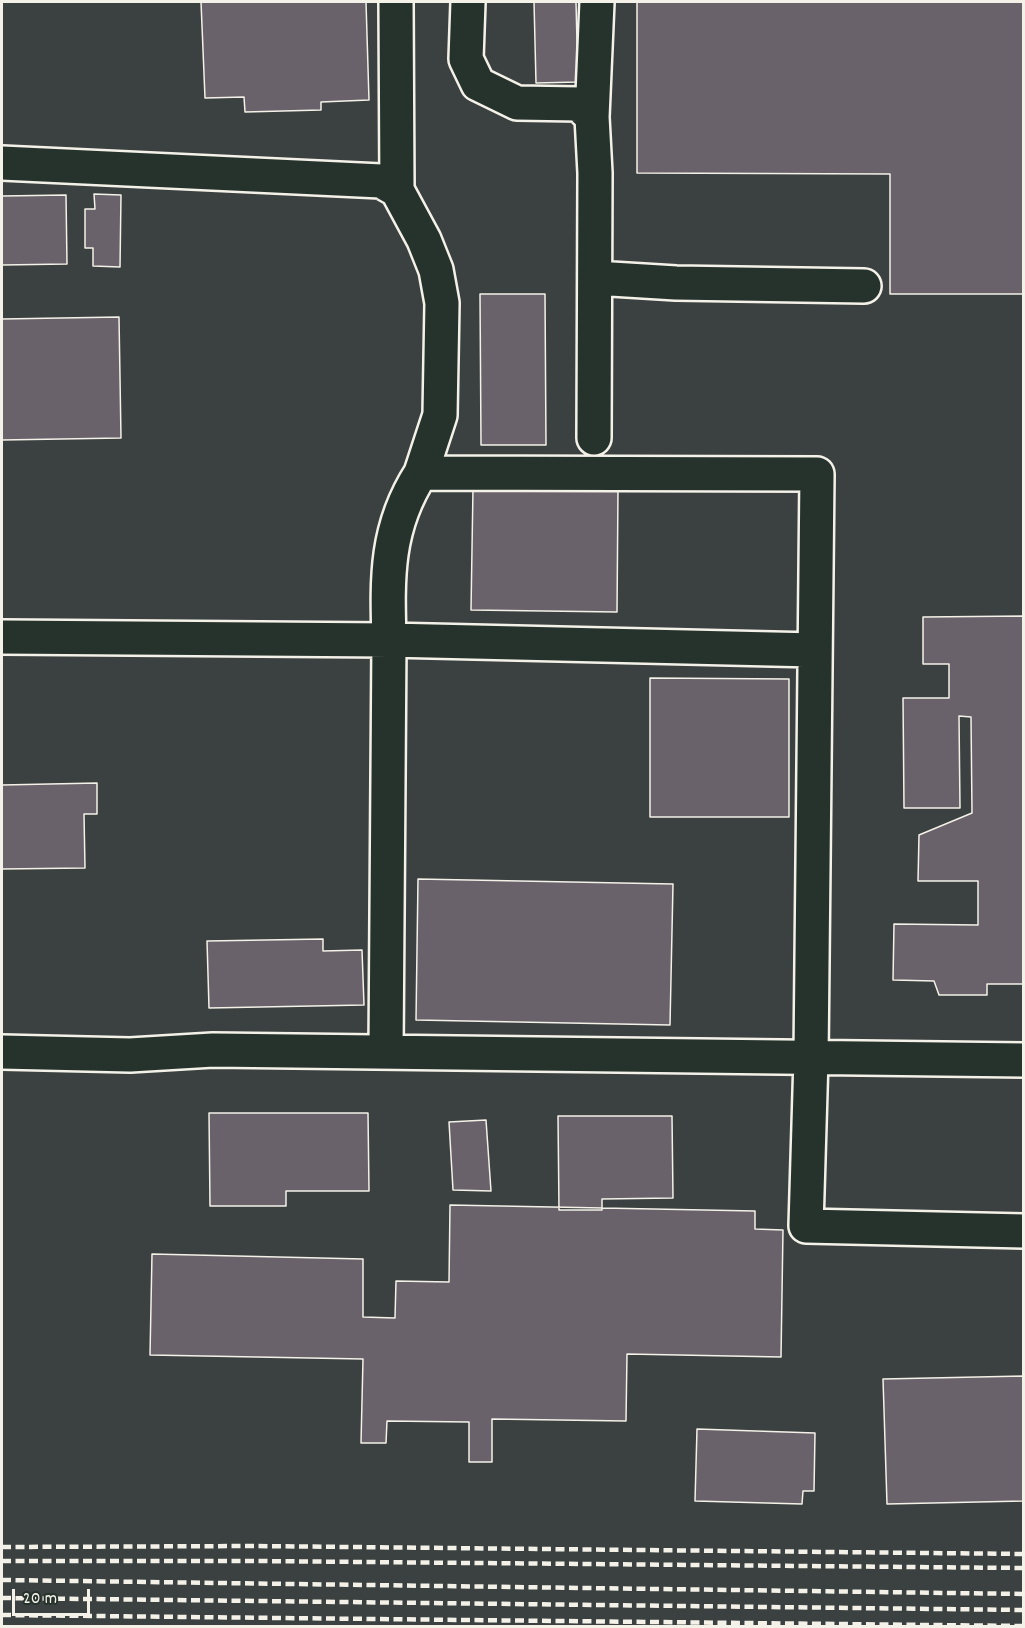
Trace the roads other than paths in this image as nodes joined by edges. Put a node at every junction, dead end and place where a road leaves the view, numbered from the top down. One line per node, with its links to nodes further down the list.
1 (396, 2): 6 (lane)
2 (468, 2): 4 (lane)
3 (597, 2): 4 (lane)
4 (592, 117): 7 (lane)
5 (2, 163): 6 (lane)
6 (397, 190): 10 (lane)
7 (595, 278): 8 (lane); 9 (lane)
8 (864, 286)
9 (594, 438)
10 (421, 473): 12 (lane); 13 (lane)
11 (2, 637): 12 (lane)
12 (389, 640): 13 (lane); 15 (lane)
13 (815, 650): 16 (lane)
14 (2, 1052): 15 (lane)
15 (386, 1052): 16 (lane)
16 (811, 1058): 17 (lane); 18 (lane)
17 (1023, 1060)
18 (1023, 1231)

